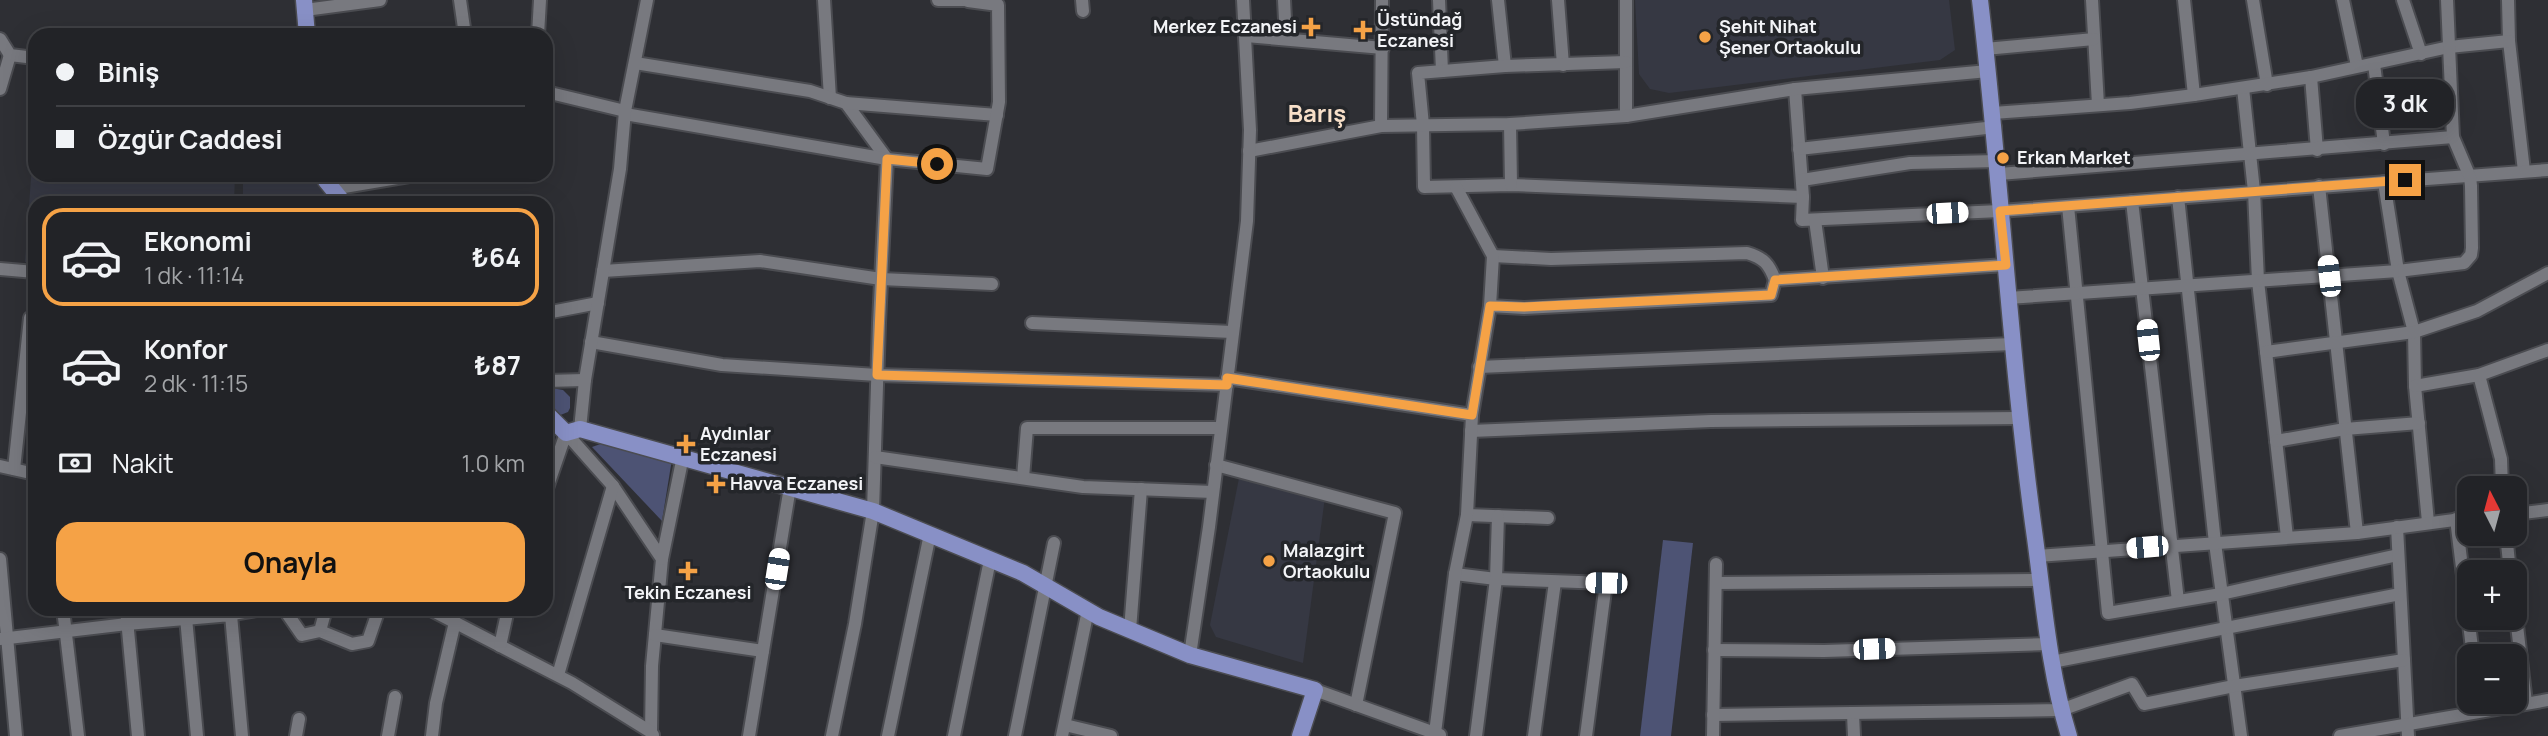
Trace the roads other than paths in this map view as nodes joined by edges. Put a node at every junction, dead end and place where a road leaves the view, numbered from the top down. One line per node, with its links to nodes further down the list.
1 (380, 0): 23 (street)
2 (460, 0): 25 (street)
3 (540, 0): 26 (street)
4 (647, 0): 39 (street)
5 (824, 0): 53 (street)
6 (939, 0): 22 (street)
7 (1243, 0): 27 (street)
8 (1284, 0): 29 (street)
9 (1382, 0): 33 (street)
10 (1438, 0): 44 (street)
11 (1498, 0): 42 (street)
12 (1558, 0): 41 (street)
13 (1626, 0): 38 (street)
14 (1979, 0): 34 (main road)
15 (2092, 0): 30 (street)
16 (2184, 0): 52 (street)
17 (2253, 0): 47 (street)
18 (2343, 0): 43 (street)
19 (2403, 0): 35 (street)
20 (2447, 0): 32 (street)
21 (2508, 0): 31 (street)
22 (968, 1): 57 (street)
23 (305, 5): 24 (main road)
24 (307, 28)
25 (464, 28)
26 (538, 28)
27 (1246, 36): 29 (street); 67 (street)
28 (0, 39): 36 (street)
29 (1286, 39): 33 (street)
30 (2094, 39): 34 (street); 55 (street)
31 (2509, 41): 32 (street); 72 (street)
32 (2449, 47): 35 (street); 63 (street)
33 (1383, 48): 62 (street)
34 (1985, 50): 45 (main road)
35 (2421, 54): 40 (street)
36 (10, 55): 37 (street); 49 (street)
37 (28, 57)
38 (1626, 62): 41 (street); 58 (street)
39 (635, 63): 53 (street); 56 (street)
40 (2374, 64): 43 (street); 64 (street)
41 (1563, 65): 42 (street)
42 (1505, 66): 44 (street)
43 (2357, 66): 46 (street)
44 (1442, 71): 61 (street)
45 (1988, 71): 50 (street); 59 (main road)
46 (2311, 77): 47 (street); 66 (street)
47 (2267, 85): 48 (street)
48 (2243, 88): 52 (street); 68 (street)
49 (0, 89)
50 (1795, 89): 58 (street); 65 (street)
51 (553, 94): 56 (street)
52 (2194, 95): 55 (street)
53 (830, 98): 54 (street)
54 (846, 103): 57 (street); 69 (street)
55 (2098, 105): 59 (street)
56 (625, 113): 69 (street); 90 (street)
57 (997, 115): 69 (street)
58 (1626, 116): 60 (street)
59 (1994, 120): 65 (street); 70 (main road)
60 (1510, 124): 61 (street); 76 (street)
61 (1423, 125): 62 (street); 78 (street)
62 (1381, 126): 67 (street)
63 (2453, 137): 64 (street); 73 (street)
64 (2384, 144): 66 (street)
65 (1799, 149): 74 (street)
66 (2318, 150): 68 (street)
67 (1249, 151): 107 (street)
68 (2250, 156): 70 (street); 79 (street)
69 (887, 159): 95 (street)
70 (1998, 168): 74 (street); 84 (main road)
71 (2548, 170): 72 (street)
72 (2524, 171): 73 (street)
73 (2470, 177): 75 (street); 91 (street)
74 (1801, 180): 80 (street)
75 (2384, 181): 77 (street); 91 (street)
76 (1511, 185): 78 (street); 80 (street)
77 (2319, 186): 79 (street); 93 (street)
78 (1456, 187): 86 (street)
79 (2254, 191): 81 (street); 97 (street)
80 (1803, 197): 85 (street)
81 (2178, 197): 82 (street); 99 (street)
82 (2132, 201): 83 (street); 100 (street)
83 (2068, 206): 84 (street); 101 (street)
84 (2000, 211): 85 (street); 87 (main road)
85 (1815, 220): 94 (street)
86 (1493, 256): 96 (street); 104 (street)
87 (2006, 265): 94 (street); 102 (main road)
88 (0, 269): 89 (street)
89 (28, 271)
90 (603, 271): 95 (street); 103 (street)
91 (2398, 271): 93 (street); 108 (street)
92 (2548, 273): 108 (street)
93 (2329, 276): 97 (street); 111 (street)
94 (1823, 278): 96 (street)
95 (881, 279): 98 (street); 116 (street)
96 (1775, 280): 104 (street)
97 (2258, 281): 99 (street); 114 (street)
98 (992, 284)
99 (2188, 286): 100 (street); 157 (street)
100 (2142, 289): 101 (street); 158 (street)
101 (2077, 293): 102 (street); 160 (street)
102 (2008, 298): 112 (main road)
103 (598, 303): 105 (street); 110 (street)
104 (1490, 306): 115 (street)
105 (553, 312)
106 (1032, 323): 107 (street)
107 (1232, 332): 120 (street)
108 (2414, 332): 111 (street); 121 (street)
109 (28, 337): 135 (street)
110 (591, 342): 116 (street); 118 (street)
111 (2336, 342): 114 (street); 127 (street)
112 (2012, 344): 115 (street); 124 (main road)
113 (2548, 350): 117 (street)
114 (2266, 352): 130 (street)
115 (1479, 367): 122 (street)
116 (877, 375): 120 (street); 132 (street)
117 (2479, 375): 121 (street); 138 (street)
118 (585, 380): 119 (street); 128 (street)
119 (553, 381)
120 (1227, 382): 122 (street); 126 (street)
121 (2416, 386): 125 (street)
122 (1472, 415): 129 (street)
123 (553, 418): 128 (main road)
124 (2020, 418): 129 (street); 162 (main road)
125 (2419, 423): 127 (street); 151 (street)
126 (1221, 428): 133 (street); 139 (street)
127 (2346, 429): 130 (street); 153 (street)
128 (573, 431): 131 (main road); 137 (street); 140 (street)
129 (1471, 431): 147 (street)
130 (2276, 441): 155 (street)
131 (683, 456): 141 (main road); 164 (street)
132 (875, 457): 139 (street); 145 (street)
133 (1216, 465): 143 (street); 209 (street)
134 (0, 466): 135 (street)
135 (14, 470): 136 (street)
136 (28, 473)
137 (553, 475)
138 (2502, 476)
139 (1023, 478): 142 (street)
140 (613, 486): 164 (street); 203 (street)
141 (790, 487): 145 (main road); 199 (street)
142 (1141, 489): 143 (street); 190 (street)
143 (1213, 492): 200 (street)
144 (2548, 510): 146 (street)
145 (873, 511): 154 (main road); 228 (street)
146 (2527, 513)
147 (1467, 515): 148 (street); 167 (street)
148 (1498, 516): 149 (street); 168 (street)
149 (1548, 518)
150 (2457, 520): 151 (street)
151 (2428, 522): 152 (street)
152 (2396, 527): 153 (street); 161 (street)
153 (2357, 533): 155 (street)
154 (930, 534): 165 (main road); 229 (street)
155 (2287, 537): 157 (street)
156 (1054, 543): 172 (street)
157 (2214, 543): 158 (street); 174 (street)
158 (2170, 545): 160 (street); 175 (street)
159 (2465, 546): 196 (street)
160 (2102, 551): 162 (street); 175 (street)
161 (2398, 555): 173 (street); 174 (street)
162 (2037, 556): 169 (main road)
163 (0, 559): 194 (street)
164 (662, 559): 193 (street)
165 (990, 560): 172 (main road); 230 (street)
166 (1716, 564): 171 (street)
167 (1455, 574): 168 (street); 218 (street)
168 (1496, 579): 170 (street); 234 (street)
169 (2039, 580): 171 (street); 195 (main road)
170 (1555, 582): 235 (street); 236 (street)
171 (1716, 583): 198 (street)
172 (1046, 586): 176 (main road); 231 (street)
173 (2400, 593): 189 (street); 201 (street)
174 (2221, 594): 175 (street); 189 (street)
175 (2178, 601)
176 (1088, 610): 190 (main road); 216 (street)
177 (64, 616): 192 (street)
178 (126, 616): 188 (street)
179 (213, 616): 186 (street)
180 (231, 616): 223 (street)
181 (289, 616): 191 (street)
182 (324, 616): 191 (street)
183 (377, 616): 191 (street)
184 (448, 616): 187 (street)
185 (506, 616): 197 (street)
186 (186, 618): 188 (street); 222 (street)
187 (455, 622): 197 (street); 226 (street)
188 (127, 624): 192 (street); 221 (street)
189 (2226, 627): 202 (street); 204 (street)
190 (1130, 630): 200 (main road)
191 (320, 631)
192 (66, 633): 194 (street); 220 (street)
193 (655, 635): 199 (street); 217 (street)
194 (4, 639): 219 (street)
195 (2048, 644): 198 (street); 202 (main road)
196 (2472, 644)
197 (500, 646): 203 (street)
198 (1714, 650): 213 (street)
199 (763, 651): 227 (street)
200 (1190, 655): 205 (main road)
201 (2404, 660): 204 (street); 215 (street)
202 (2052, 662): 210 (main road)
203 (558, 675): 217 (street)
204 (2234, 686): 210 (street); 240 (street)
205 (1315, 690): 209 (street); 233 (main road)
206 (395, 697): 225 (street)
207 (2548, 700): 208 (street)
208 (2527, 703)
209 (1356, 705): 218 (street)
210 (2061, 710): 212 (street); 239 (main road)
211 (2457, 713): 215 (street)
212 (1853, 714): 213 (street); 238 (street)
213 (1713, 715): 237 (street)
214 (299, 719): 224 (street)
215 (2407, 729): 241 (street)
216 (1063, 730): 232 (street)
217 (652, 734)
218 (1439, 735)
219 (16, 736)
220 (78, 736)
221 (138, 736)
222 (197, 736)
223 (242, 736)
224 (296, 736)
225 (388, 736)
226 (432, 736)
227 (749, 736)
228 (832, 736)
229 (888, 736)
230 (954, 736)
231 (1015, 736)
232 (1111, 736)
233 (1300, 736)
234 (1476, 736)
235 (1534, 736)
236 (1586, 736)
237 (1713, 736)
238 (1854, 736)
239 (2069, 736)
240 (2241, 736)
241 (2340, 736)

